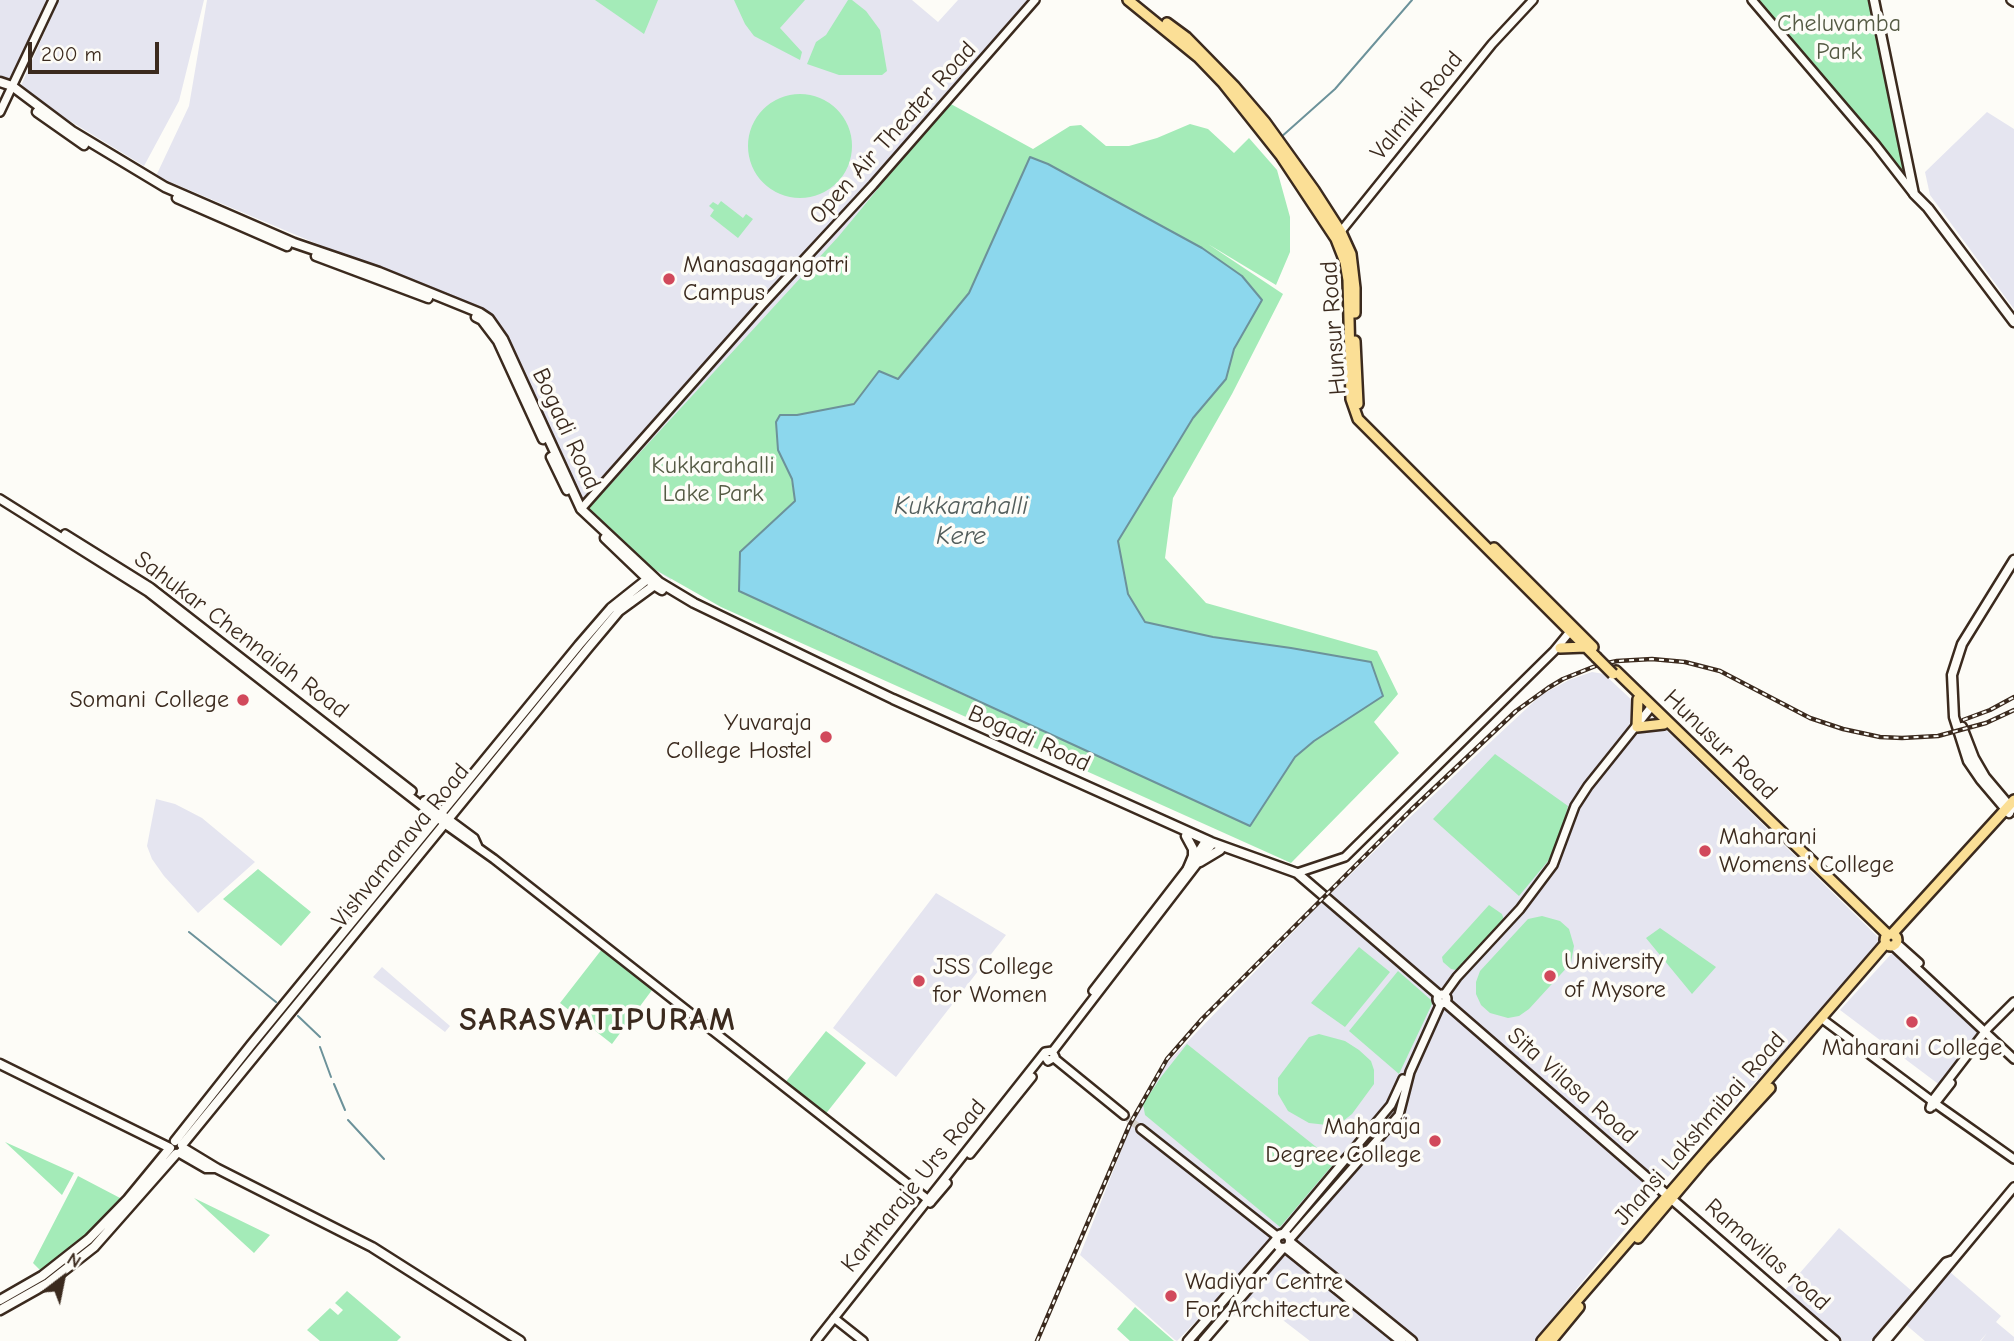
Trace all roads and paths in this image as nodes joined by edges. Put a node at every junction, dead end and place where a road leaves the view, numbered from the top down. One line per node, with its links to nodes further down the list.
1 (53, 0): 8 (street)
2 (1035, 0): 17 (street, Open Air Theater Road)
3 (1128, 0): 10 (main road)
4 (1138, 0): 10 (main road)
5 (1533, 0): 12 (street, Valmiki Road)
6 (1752, 0): 11 (street)
7 (1874, 0): 11 (main road)
8 (6, 87): 9 (street); 13 (main road, Bogadi Road); 13 (main road)
9 (0, 112)
10 (1275, 142): 12 (main road, Hunsur Road)
11 (1914, 194): 14 (main road)
12 (1338, 235): 21 (main road, Hunsur Road)
13 (390, 280): 17 (main road, Bogadi Road); 20 (main road)
14 (2014, 322)
15 (0, 494): 32 (street, Sahukar Chennaiah Road)
16 (0, 499): 32 (street, Sahukar Chennaiah Road)
17 (581, 509): 20 (main road, Bogadi Road)
18 (2014, 560): 30 (main road)
19 (2014, 568): 30 (main road)
20 (653, 580): 31 (main road, Bogadi Road); 32 (main road, Vishvamanava Road); 33 (main road, Vishvamanava Road)
21 (1573, 631): 22 (main road); 23 (street); 24 (main road, Hunsur Road)
22 (1586, 647): 23 (main road); 24 (main road)
23 (1557, 650): 38 (street)
24 (1597, 655): 25 (main road, Hunsur Road, bridge)
25 (1614, 672): 26 (main road, Hunsur Road); 27 (main road, Hunusur Road)
26 (1638, 699): 27 (main road, Hunsur Road); 29 (main road)
27 (1651, 708): 28 (main road, Hunsur Road); 29 (street); 40 (main road, Hunusur Road)
28 (1664, 724): 29 (main road); 40 (main road, Hunsur Road)
29 (1637, 727): 41 (street)
30 (2011, 809): 40 (main road, Jhansi Lakshmibai Road)
31 (1142, 811): 34 (main road, Bogadi Road); 35 (main road, Bogadi Road)
32 (438, 814): 33 (street, Sahukar Chennaiah Road); 51 (main road, Vishvamanava Road)
33 (448, 822): 51 (main road, Vishvamanava Road); 55 (street, Sahukar Chennaiah Road)
34 (1186, 836): 35 (main road, Bogadi Road); 37 (main road)
35 (1211, 845): 36 (main road); 37 (street, Kantharaje Urs Road); 38 (main road, Bogadi Road)
36 (1200, 862): 39 (street, Kantharaje Urs Road)
37 (1188, 868): 39 (street, Kantharaje Urs Road)
38 (1297, 873): 41 (main road, Sita Vilasa Road)
39 (1151, 920): 45 (street, Kantharaje Urs Road)
40 (1891, 940): 43 (main road, Jhansi Lakshmibai Road); 44 (street)
41 (1441, 999): 54 (main road, Sita Vilasa Road); 56 (street); 57 (street)
42 (2014, 1004): 44 (street)
43 (1824, 1020): 48 (street); 54 (main road, Jhansi Lakshmibai Road)
44 (1987, 1033): 46 (street); 48 (street)
45 (1049, 1055): 49 (street); 55 (street, Kantharaje Urs Road)
46 (2014, 1059)
47 (0, 1061): 51 (main road)
48 (1932, 1105): 52 (street)
49 (1124, 1115)
50 (1141, 1129): 56 (street)
51 (177, 1148): 59 (main road, Vishvamanava Road); 60 (main road, Vishvamanava Road); 62 (main road)
52 (2014, 1159)
53 (2014, 1187): 58 (street)
54 (1670, 1196): 69 (main road, Jhansi Lakshmibai Road); 70 (main road, Jhansi Lakshmibai Road); 71 (main road, Ramavilas road)
55 (929, 1200): 61 (street, Kantharaje Urs Road)
56 (1279, 1237): 57 (main road); 65 (main road)
57 (1287, 1244): 66 (main road); 67 (main road); 68 (main road)
58 (1952, 1260): 72 (street); 73 (street)
59 (0, 1300)
60 (0, 1310)
61 (835, 1319): 63 (street, Kantharaje Urs Road); 64 (street)
62 (520, 1341)
63 (818, 1341)
64 (863, 1341)
65 (1188, 1341)
66 (1203, 1341)
67 (1401, 1341)
68 (1412, 1341)
69 (1542, 1341)
70 (1551, 1341)
71 (1835, 1341)
72 (1878, 1341)
73 (1886, 1341)

